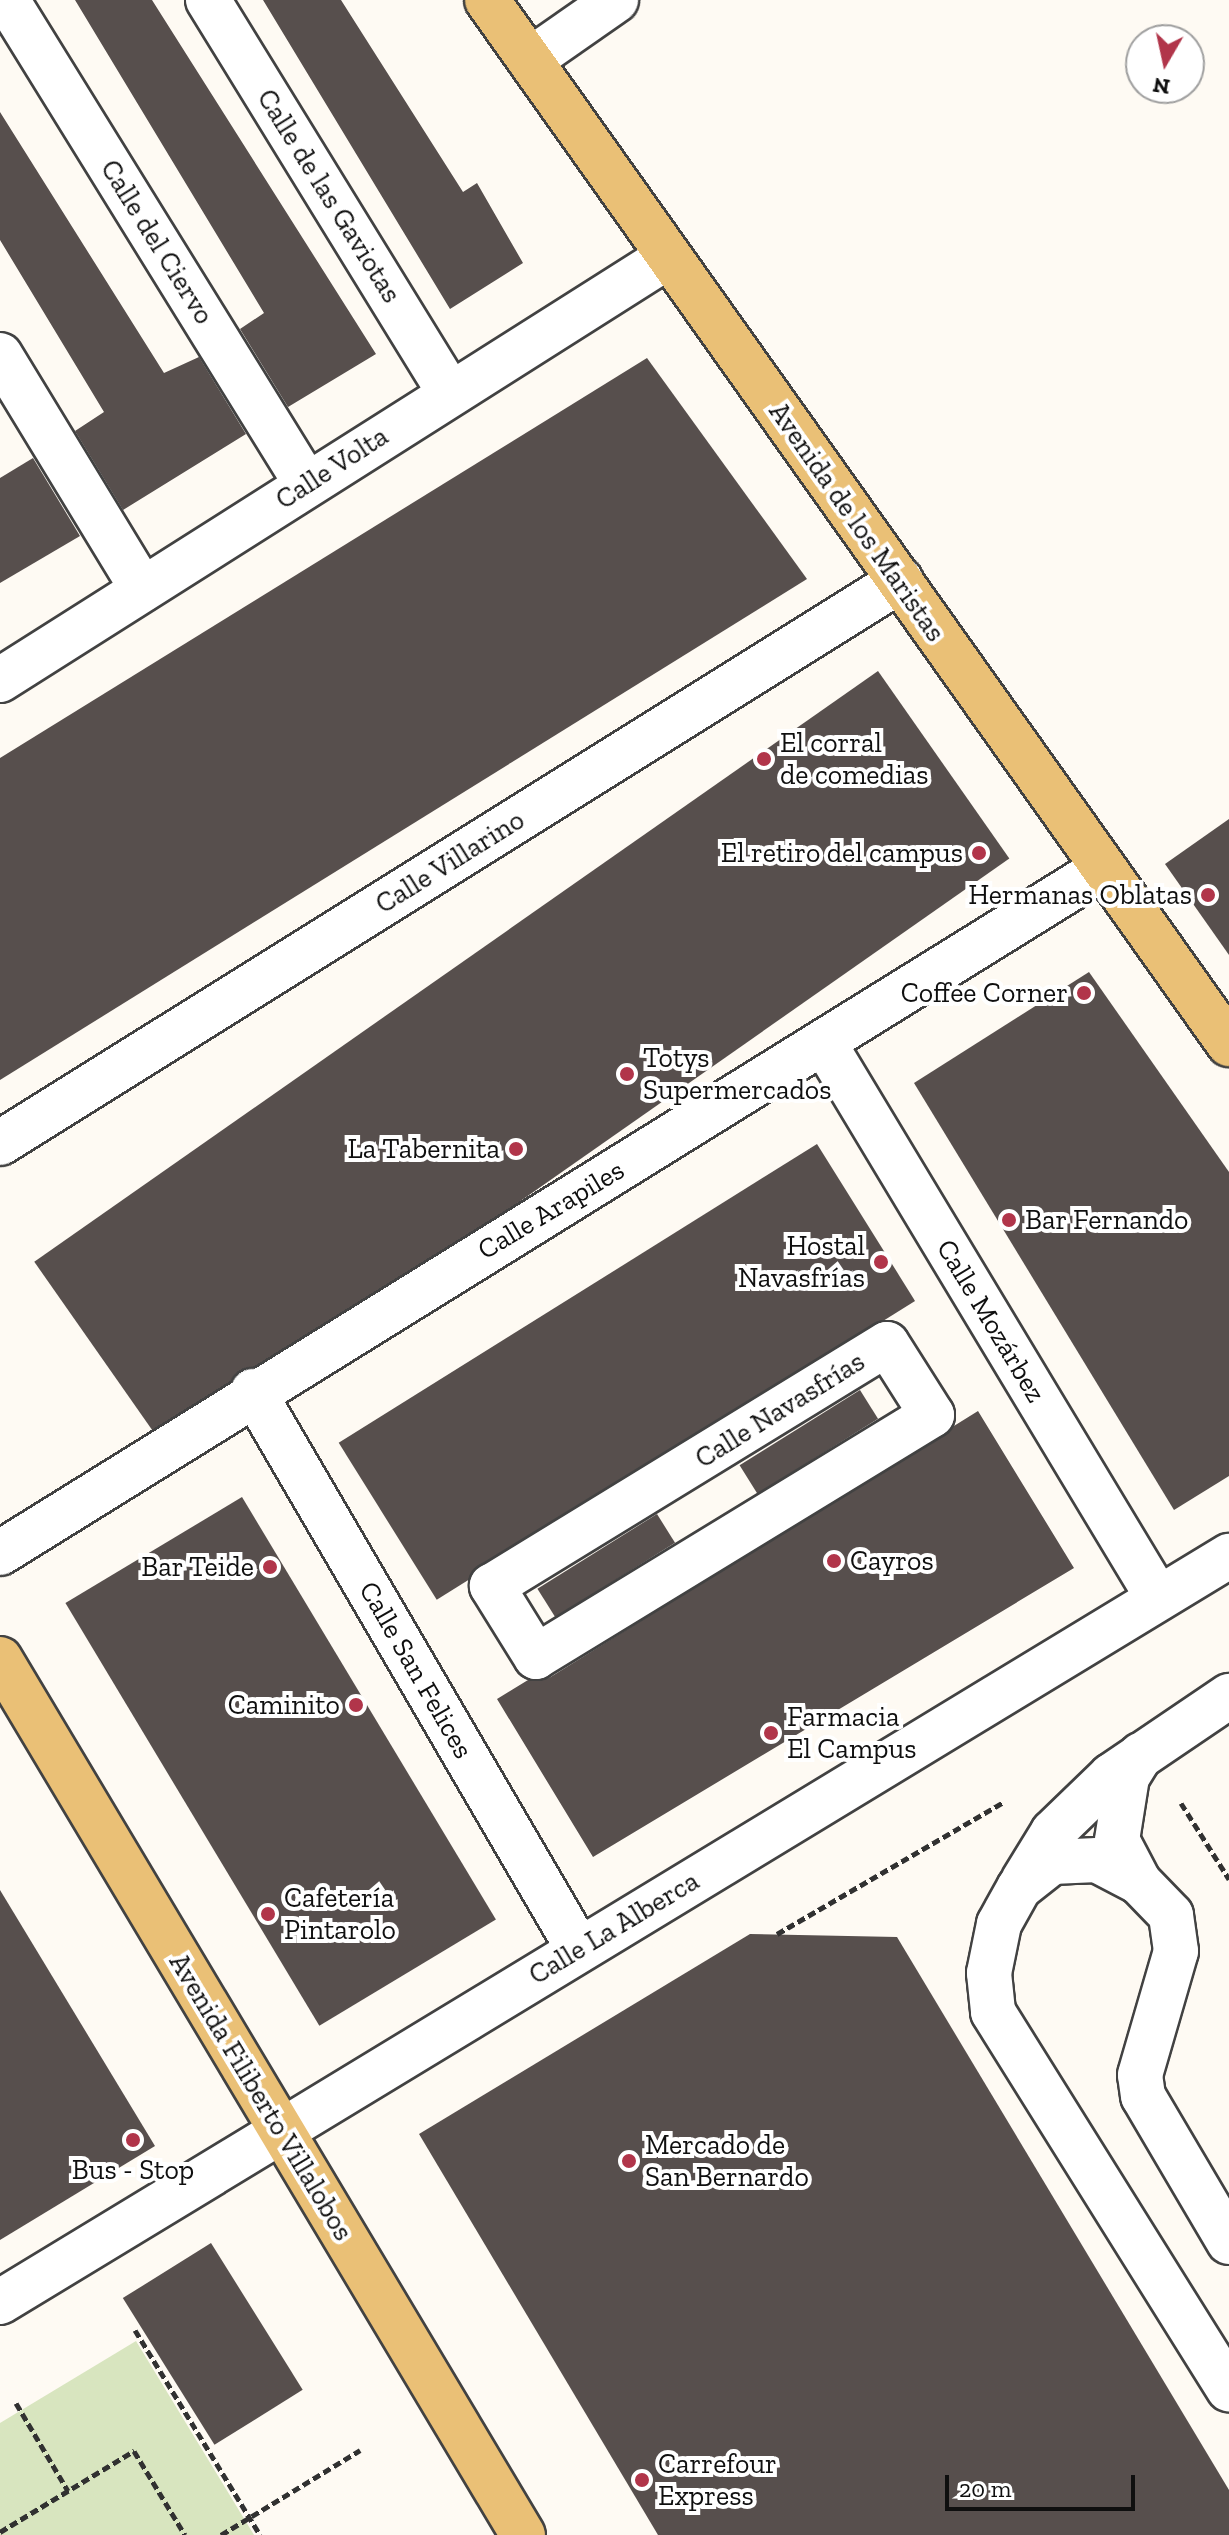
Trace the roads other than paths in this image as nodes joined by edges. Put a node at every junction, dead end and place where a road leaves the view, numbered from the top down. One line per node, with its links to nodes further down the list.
1 (7, 0): 9 (street, Calle del Ciervo)
2 (208, 0): 8 (street, Calle de las Gaviotas)
3 (487, 0): 5 (main road, Avenida de los Maristas)
4 (616, 0): 5 (street)
5 (530, 60): 6 (main road, Avenida de los Maristas)
6 (666, 258): 8 (street, Calle Volta); 10 (main road, Avenida de los Maristas)
7 (0, 355): 11 (street)
8 (450, 393): 9 (street, Calle Volta)
9 (307, 485): 11 (street, Calle Volta)
10 (901, 580): 13 (main road, Avenida de los Maristas); 16 (street, Calle Villarino)
11 (142, 589): 12 (street, Calle Volta)
12 (0, 680)
13 (1102, 869): 14 (street, Calle Arapiles); 15 (main road, Avenida de los Maristas)
14 (824, 1043): 17 (street, Calle Arapiles); 20 (street, Calle Mozárbez)
15 (1229, 1044)
16 (0, 1143)
17 (253, 1391): 18 (street, Calle Arapiles); 27 (street, Calle San Felices)
18 (0, 1553)
19 (1229, 1556): 20 (street, Calle La Alberca)
20 (1158, 1598): 27 (street, Calle La Alberca)
21 (514, 1622): 21 (street, Calle Navasfrías)
22 (0, 1659): 28 (main road, Avenida Filiberto Villalobos)
23 (1229, 1696): 24 (street)
24 (1147, 1746): 25 (street); 26 (street)
25 (1139, 1882): 26 (street); 29 (street)
26 (1019, 1888): 31 (street)
27 (579, 1950): 28 (street, Calle La Alberca)
28 (280, 2130): 30 (street, Calle La Alberca); 32 (main road, Avenida Filiberto Villalobos)
29 (1229, 2242)
30 (0, 2302)
31 (1229, 2389)
32 (523, 2535)

